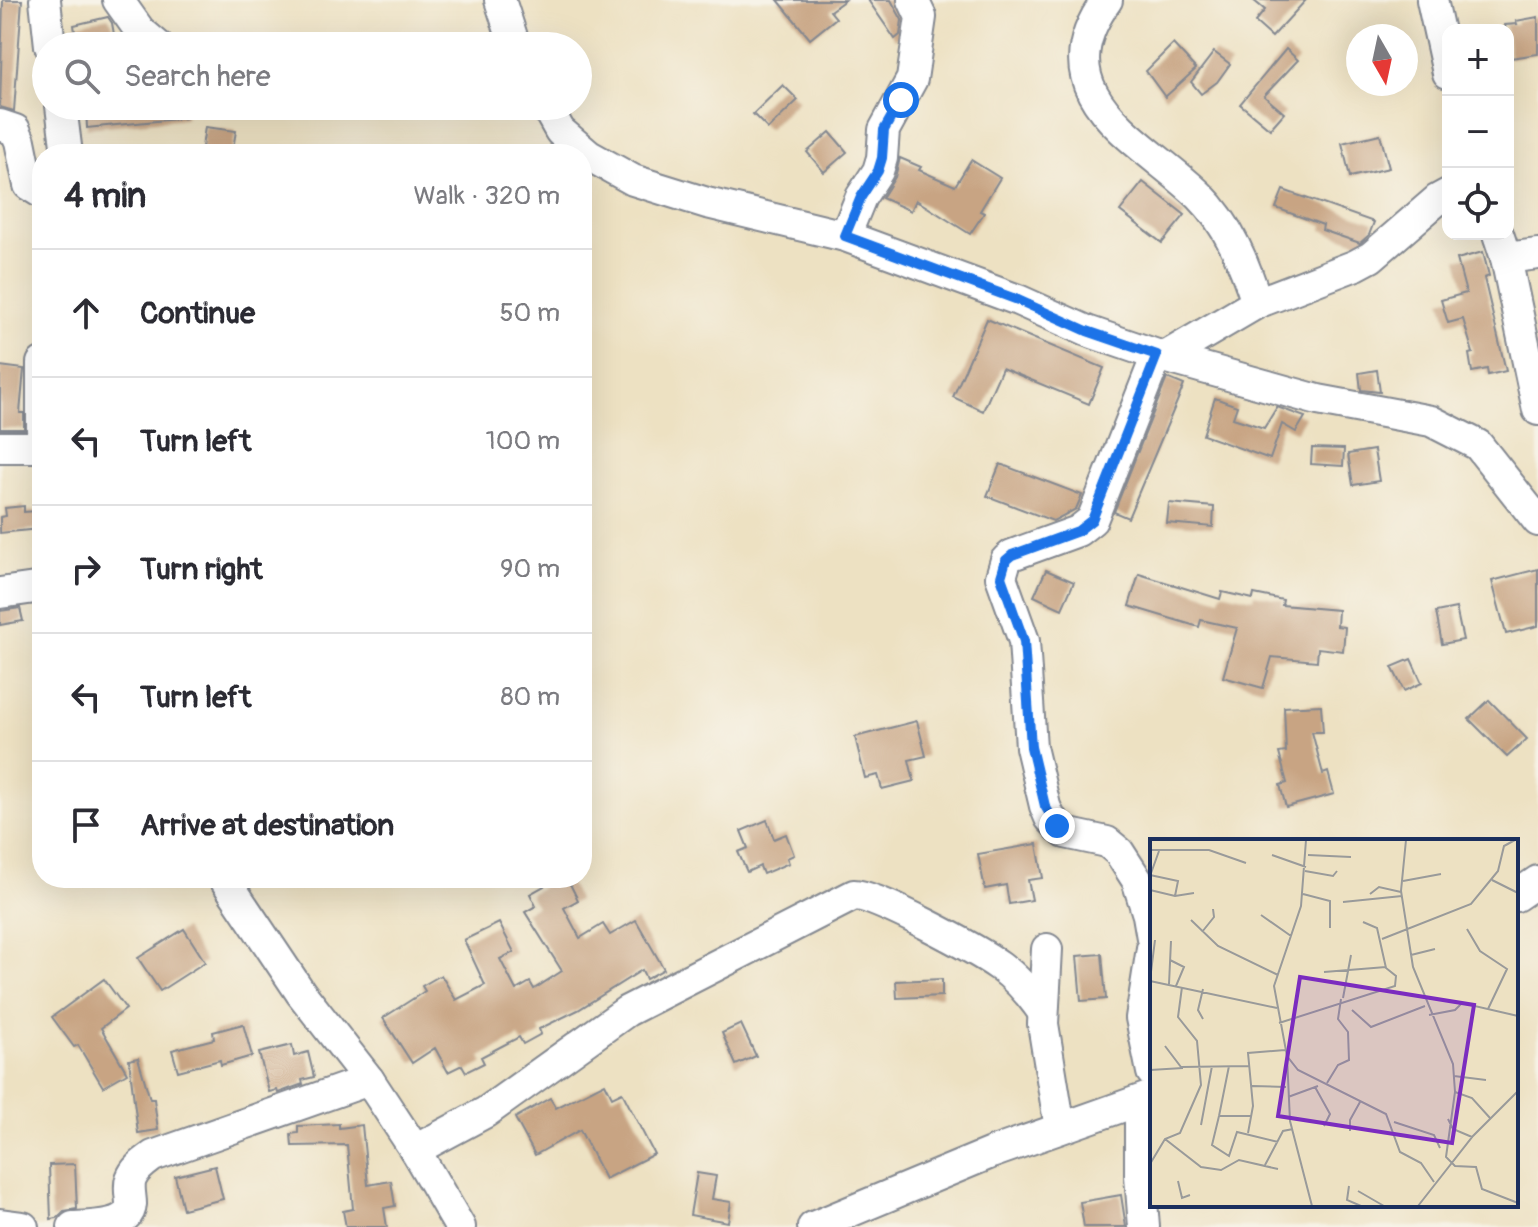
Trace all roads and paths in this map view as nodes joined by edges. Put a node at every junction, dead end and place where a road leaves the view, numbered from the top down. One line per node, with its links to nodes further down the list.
1 (45, 0): 7 (street)
2 (118, 0): 8 (street)
3 (500, 0): 9 (street)
4 (913, 0): 19 (street)
5 (1107, 0): 22 (street)
6 (1432, 0): 10 (street)
7 (48, 32)
8 (141, 32)
9 (510, 32)
10 (1442, 46)
11 (63, 120): 14 (street)
12 (552, 120): 15 (street)
13 (0, 125): 17 (street)
14 (66, 144)
15 (575, 144)
16 (592, 157): 19 (street)
17 (32, 187)
18 (1442, 197): 22 (street)
19 (845, 236): 23 (street)
20 (1502, 246): 21 (street); 24 (street)
21 (1538, 254)
22 (1257, 303): 23 (street)
23 (1161, 356): 27 (street); 33 (street)
24 (1538, 410)
25 (0, 447): 26 (street)
26 (32, 447)
27 (1538, 521)
28 (32, 588): 29 (street)
29 (0, 593)
30 (1538, 881): 32 (street)
31 (231, 888): 38 (street)
32 (1518, 895)
33 (1150, 926)
34 (1047, 949): 36 (street)
35 (1150, 961): 37 (street)
36 (1043, 1012): 40 (street); 41 (street)
37 (1150, 1062)
38 (369, 1080): 41 (street); 44 (street)
39 (1146, 1099): 40 (street); 47 (street)
40 (1060, 1128): 46 (street)
41 (415, 1150): 45 (street)
42 (0, 1224): 43 (street)
43 (23, 1227)
44 (73, 1227)
45 (460, 1227)
46 (813, 1227)
47 (1144, 1227)

